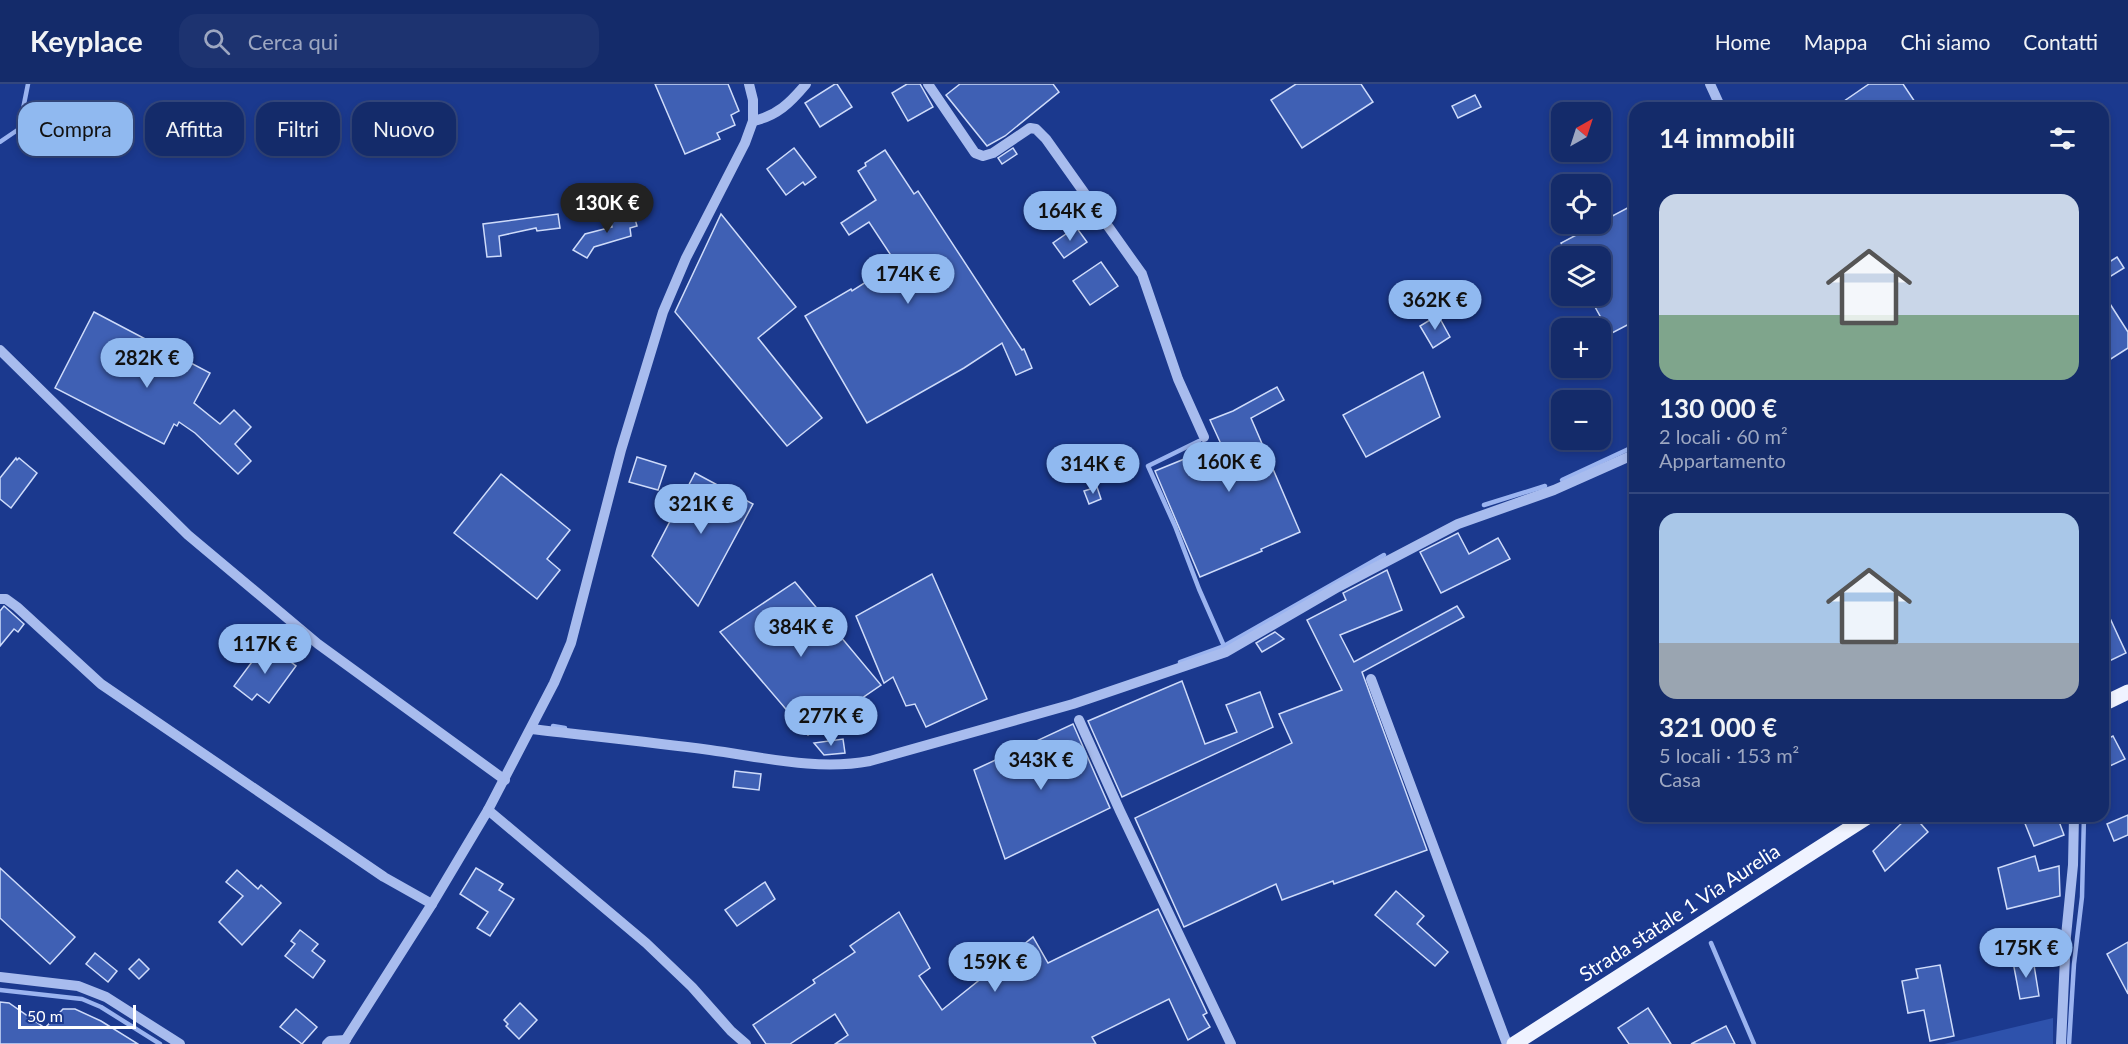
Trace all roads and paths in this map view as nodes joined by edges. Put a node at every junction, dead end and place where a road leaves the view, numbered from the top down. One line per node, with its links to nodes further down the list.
1 (749, 84): 6 (street)
2 (806, 84): 6 (street)
3 (928, 84): 8 (street)
4 (1710, 84): 5 (street)
5 (1718, 102)
6 (753, 121): 15 (street)
7 (0, 350): 16 (street)
8 (1204, 437)
9 (1629, 457): 15 (street)
10 (0, 599): 20 (street)
11 (1371, 679): 27 (street)
12 (2128, 692): 13 (main road)
13 (2109, 701)
14 (1079, 720): 26 (street)
15 (531, 729): 16 (street)
16 (505, 780): 17 (street)
17 (488, 810): 20 (street); 25 (street)
18 (1860, 822): 28 (main road, Strada statale 1 Via Aurelia)
19 (2074, 822): 29 (street)
20 (432, 904): 22 (street)
21 (0, 977): 23 (street)
22 (345, 1042): 24 (street)
23 (180, 1044)
24 (327, 1044)
25 (746, 1044)
26 (1231, 1044)
27 (1507, 1044)
28 (1514, 1044)
29 (2061, 1044)

